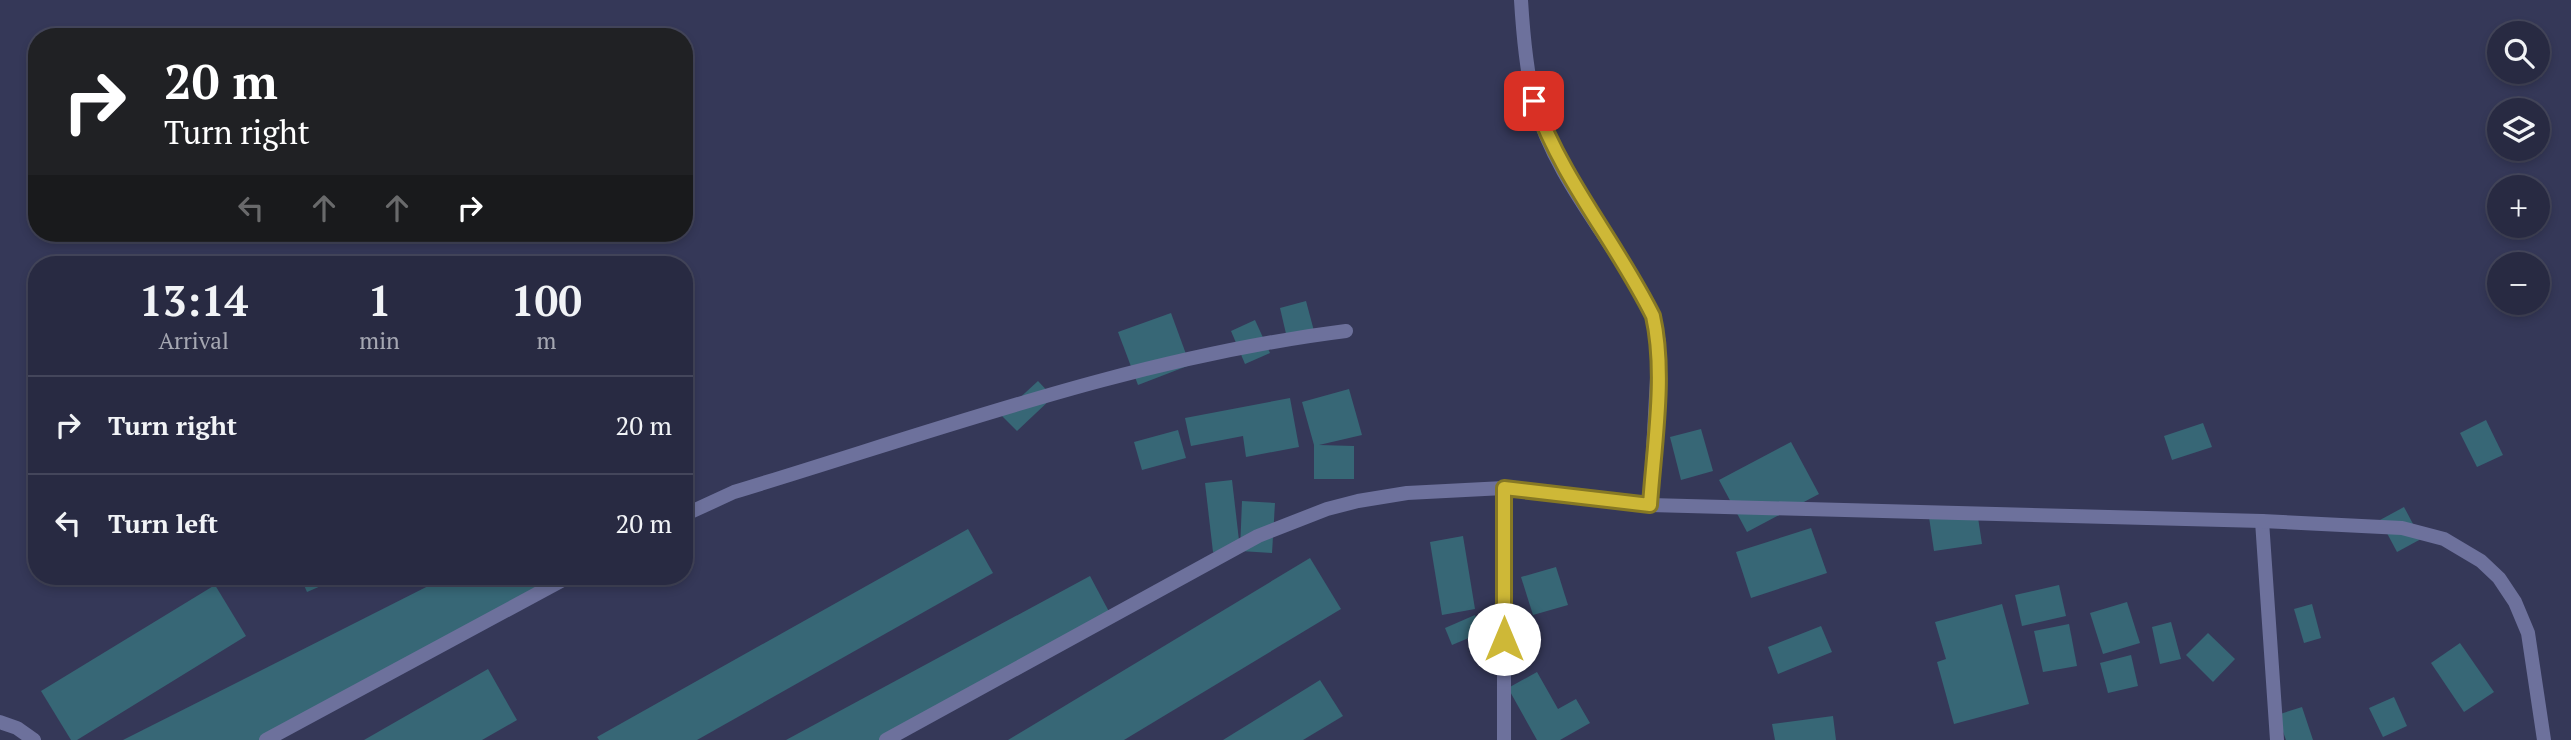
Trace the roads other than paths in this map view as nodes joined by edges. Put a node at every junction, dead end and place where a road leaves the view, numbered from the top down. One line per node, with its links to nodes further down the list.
1 (1521, 0): 4 (street)
2 (1346, 331): 5 (street)
3 (1504, 488): 4 (street); 11 (street); 12 (street)
4 (1650, 505): 6 (street)
5 (693, 511)
6 (2262, 521): 13 (street); 14 (street)
7 (553, 585): 10 (street)
8 (0, 722): 9 (street)
9 (34, 740)
10 (266, 740)
11 (886, 740)
12 (1504, 740)
13 (2277, 740)
14 (2544, 740)

